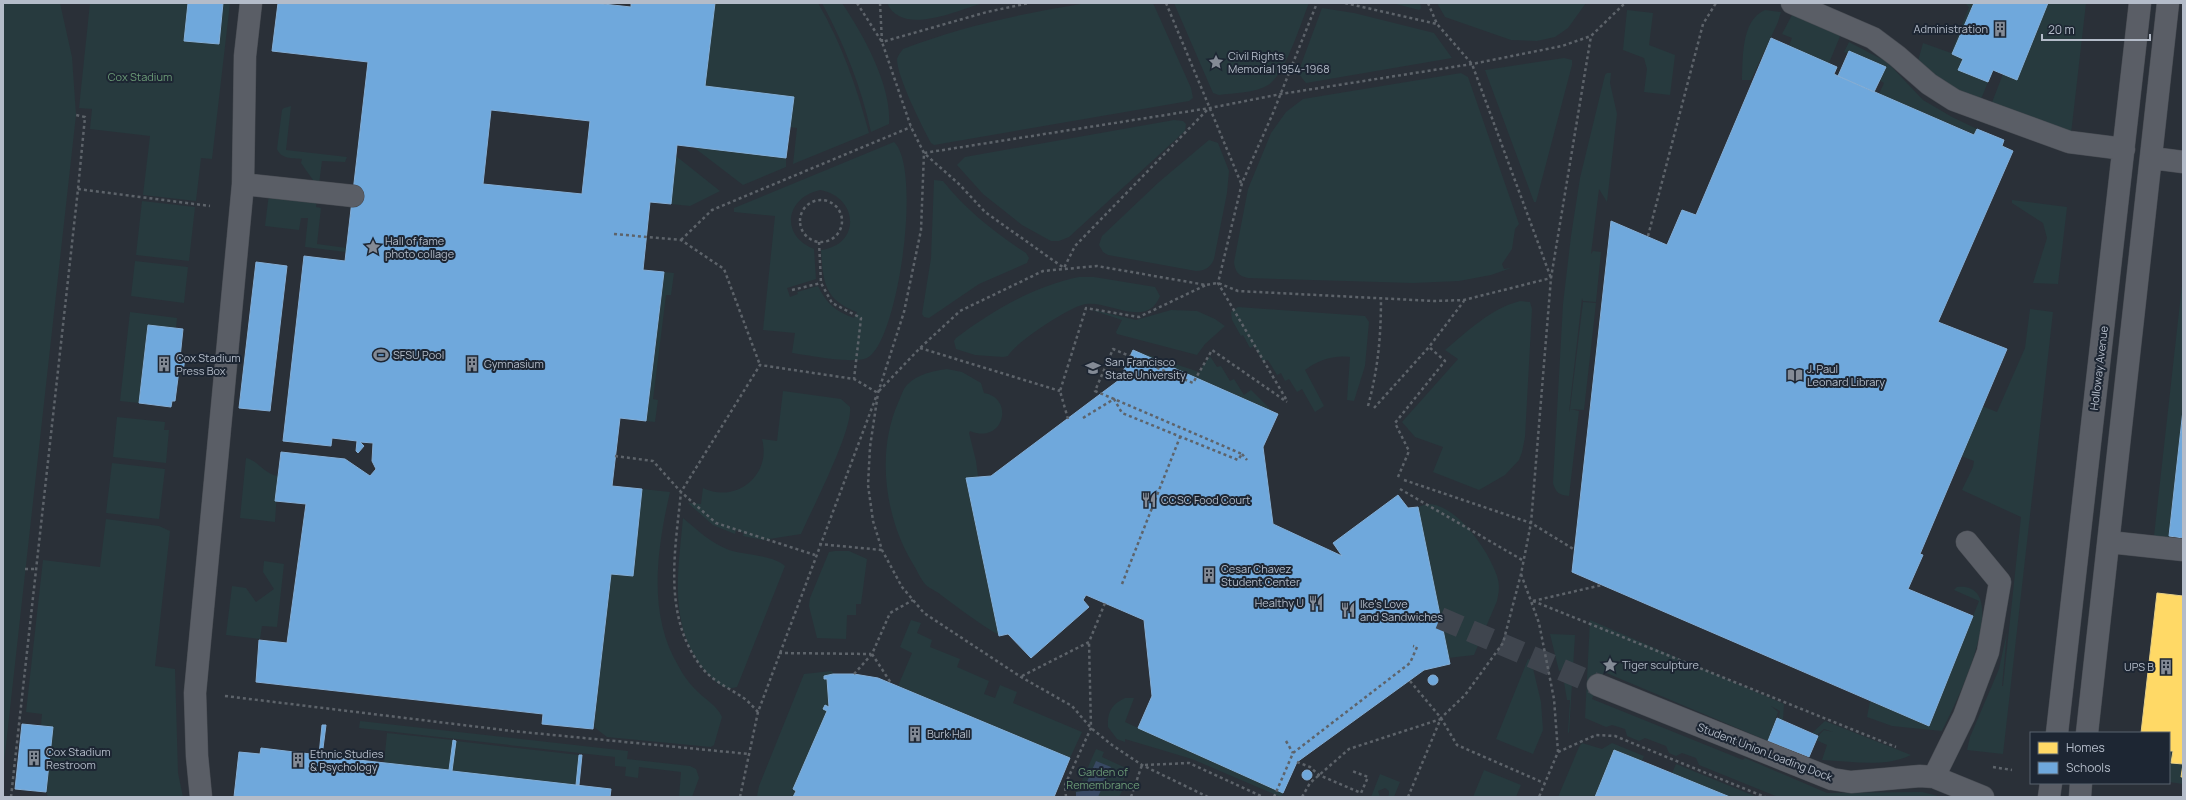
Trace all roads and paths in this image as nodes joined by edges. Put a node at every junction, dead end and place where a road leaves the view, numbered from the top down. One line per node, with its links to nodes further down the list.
1 (251, 3): 27 (street)
2 (858, 3): 16 (path)
3 (880, 3): 16 (path)
4 (1029, 3): 16 (path)
5 (1166, 3): 19 (path)
6 (1317, 3): 18 (path)
7 (1346, 3): 14 (path)
8 (1428, 3): 14 (path)
9 (1625, 3): 15 (path)
10 (1716, 3): 32 (path)
11 (1792, 3): 22 (street)
12 (2140, 3): 22 (street, Holloway Avenue)
13 (2168, 3): 24 (street)
14 (1437, 24): 17 (path)
15 (1591, 36): 17 (path); 36 (path)
16 (882, 42): 21 (path)
17 (1472, 64): 18 (path); 36 (path)
18 (1281, 94): 19 (path); 26 (path)
19 (1210, 108): 23 (path); 26 (path); 35 (path)
20 (76, 115): 28 (path)
21 (911, 127): 23 (path); 33 (path)
22 (2124, 149): 92 (street, Holloway Avenue)
23 (924, 153): 35 (path); 48 (path)
24 (2152, 158): 25 (street); 64 (street)
25 (2183, 162)
26 (1242, 183): 38 (path)
27 (243, 184): 29 (street); 88 (street)
28 (78, 189): 30 (path); 72 (path)
29 (353, 196)
30 (195, 204)
31 (614, 234): 33 (path)
32 (1648, 236)
33 (681, 240): 45 (path)
34 (819, 242): 34 (path); 37 (path)
35 (1064, 268): 39 (path); 44 (path)
36 (1552, 278): 42 (path); 62 (path)
37 (821, 283): 40 (path); 46 (path)
38 (1218, 283): 39 (path); 41 (path); 49 (path)
39 (1206, 285): 47 (path)
40 (792, 290)
41 (1381, 298): 42 (path); 50 (path)
42 (1464, 300): 43 (path)
43 (1429, 347): 51 (path); 58 (path)
44 (920, 348): 47 (path); 48 (path)
45 (760, 365): 46 (path); 61 (path)
46 (854, 379): 48 (path)
47 (1060, 391): 53 (path)
48 (878, 393): 65 (path); 66 (path)
49 (1114, 399): 52 (path); 54 (path); 55 (path)
50 (1368, 406)
51 (1374, 408)
52 (1083, 418)
53 (1068, 419)
54 (1180, 437): 55 (path); 74 (path)
55 (1242, 454): 57 (path)
56 (615, 456): 61 (path)
57 (1248, 460)
58 (1398, 477)
59 (1404, 480): 62 (path)
60 (1400, 489): 70 (path)
61 (681, 492): 69 (path); 89 (path)
62 (1531, 523): 67 (path); 70 (path)
63 (1967, 542): 103 (street)
64 (2108, 542): 68 (street); 93 (street)
65 (819, 544): 66 (path); 69 (path)
66 (882, 550): 76 (path)
67 (1575, 550)
68 (2183, 550)
69 (816, 555): 81 (path)
70 (1524, 561): 73 (path)
71 (25, 568): 72 (path)
72 (36, 569): 107 (path)
73 (1521, 574): 77 (path); 90 (path)
74 (1122, 584)
75 (1602, 585): 77 (path)
76 (913, 600): 82 (path); 84 (path)
77 (1532, 601): 95 (path); 96 (path)
78 (1105, 603): 79 (path)
79 (1089, 642): 84 (path); 91 (path)
80 (1413, 646): 97 (path)
81 (779, 653): 82 (path); 89 (path)
82 (872, 654): 83 (path); 86 (path)
83 (854, 674)
84 (1021, 677): 91 (path)
85 (1410, 681): 90 (path)
86 (891, 683)
87 (1598, 685): 103 (street, Student Union Loading Dock)
88 (195, 692): 98 (path); 108 (street)
89 (758, 712): 98 (path)
90 (1441, 718): 102 (path); 104 (path); 116 (path)
91 (1091, 728): 100 (path); 110 (path)
92 (2057, 732)
93 (2087, 732)
94 (1286, 741): 97 (path)
95 (1900, 748)
96 (1558, 752): 104 (path); 118 (path)
97 (1293, 753): 114 (path)
98 (749, 754): 109 (path)
99 (1297, 762): 102 (path)
100 (1143, 765): 111 (path); 112 (path); 113 (path)
101 (1352, 771): 102 (path)
102 (1319, 775): 115 (path)
103 (1934, 778): 119 (street, Student Union Loading Dock)
104 (1544, 783): 117 (path)
105 (2051, 784): 120 (street)
106 (2081, 784): 121 (street)
107 (11, 797)
108 (201, 797)
109 (740, 797)
110 (1066, 797)
111 (1131, 797)
112 (1208, 797)
113 (1263, 797)
114 (1274, 797)
115 (1302, 797)
116 (1408, 797)
117 (1539, 797)
118 (1765, 797)
119 (1983, 797)
120 (2049, 797)
121 (2080, 797)

